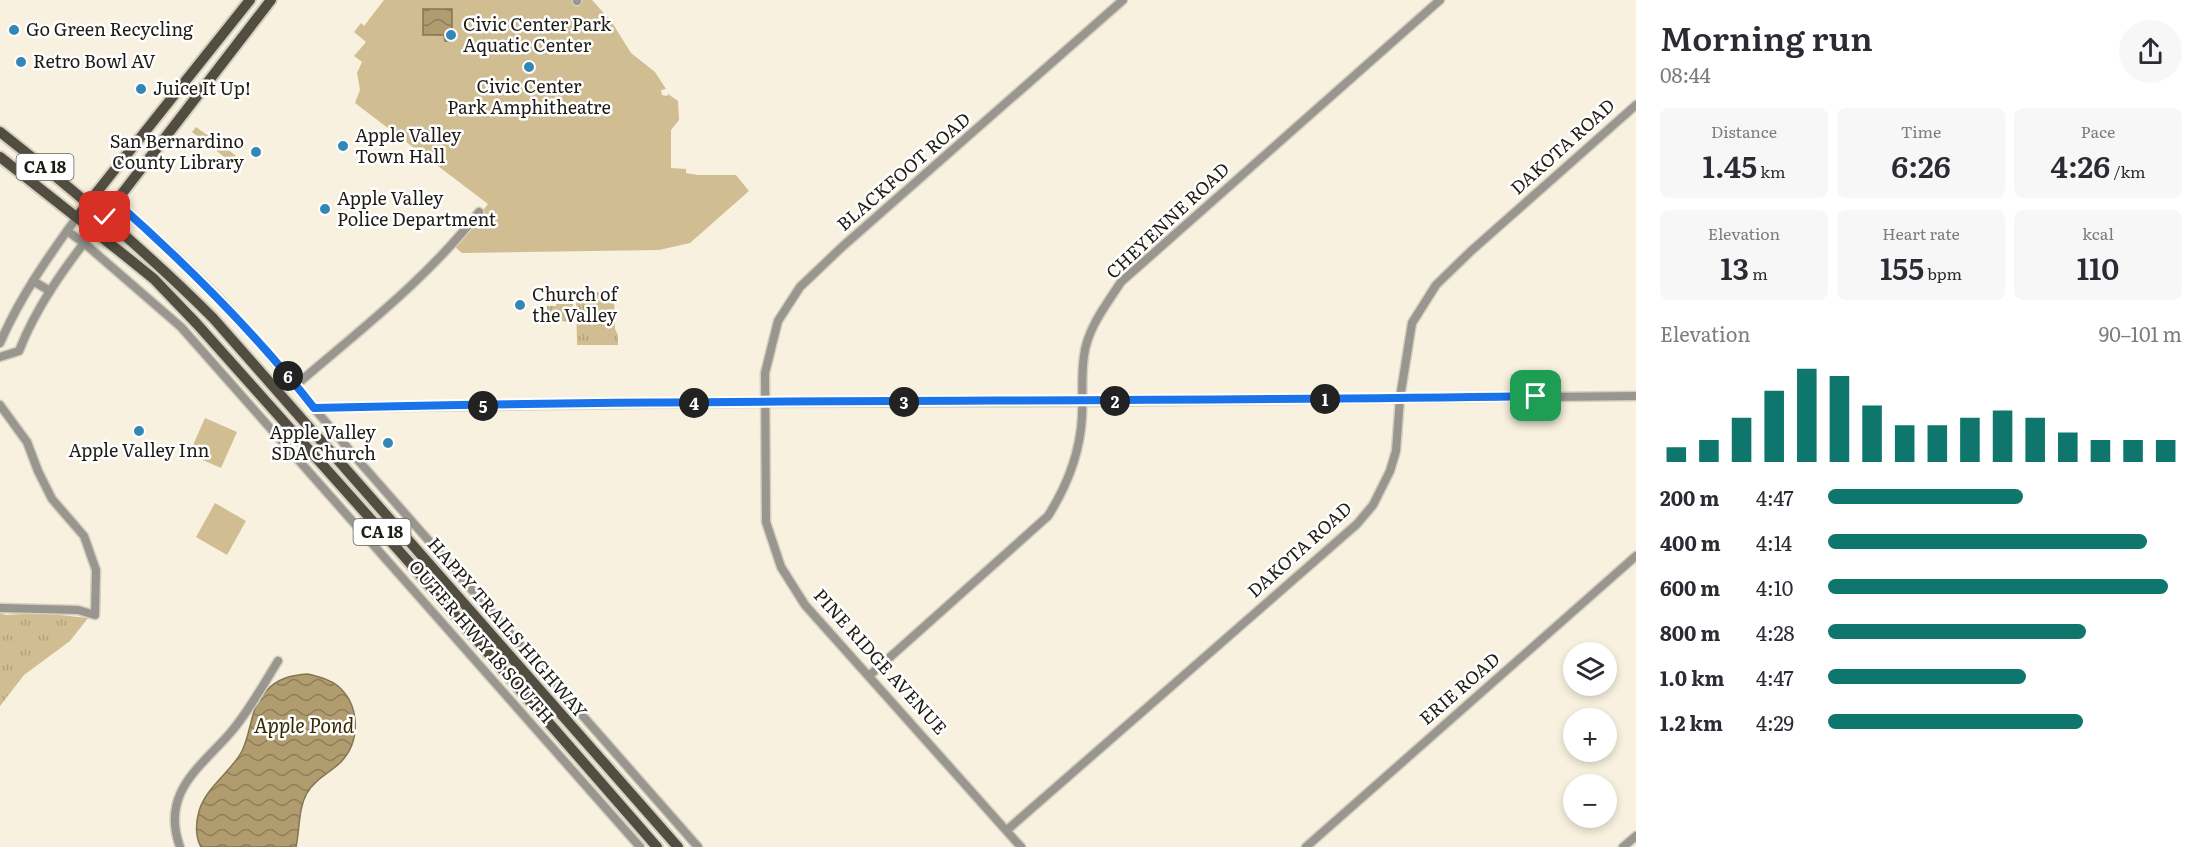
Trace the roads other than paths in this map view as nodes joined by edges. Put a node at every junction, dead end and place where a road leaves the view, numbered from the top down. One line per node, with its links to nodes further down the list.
1 (250, 0): 8 (main road)
2 (271, 0): 9 (main road)
3 (1123, 0): 24 (street, BLACKFOOT ROAD)
4 (1440, 0): 23 (street, CHEYENNE ROAD)
5 (1636, 105): 22 (street, DAKOTA ROAD)
6 (0, 132): 8 (main road, HAPPY TRAILS HIGHWAY / CA 18)
7 (0, 157): 11 (main road, HAPPY TRAILS HIGHWAY / CA 18)
8 (89, 202): 11 (main road); 12 (main road, HAPPY TRAILS HIGHWAY / CA 18)
9 (116, 202): 12 (main road); 20 (street)
10 (479, 212): 20 (street)
11 (77, 217): 13 (main road, HAPPY TRAILS HIGHWAY / CA 18); 14 (street)
12 (105, 217): 13 (main road); 36 (main road, HAPPY TRAILS HIGHWAY / CA 18)
13 (93, 230): 15 (street); 35 (main road, HAPPY TRAILS HIGHWAY / CA 18)
14 (67, 231): 15 (street, OUTER HWY 18 SOUTH); 16 (street)
15 (84, 243): 17 (street); 34 (street, OUTER HWY 18 SOUTH)
16 (33, 281): 17 (street); 18 (street)
17 (50, 291): 19 (street)
18 (0, 343)
19 (0, 357)
20 (296, 385): 26 (street)
21 (1636, 396): 22 (street)
22 (1400, 398): 23 (street); 31 (street, DAKOTA ROAD)
23 (1082, 402): 24 (street); 30 (street, CHEYENNE ROAD)
24 (764, 403): 26 (street); 30 (street, PINE RIDGE AVENUE)
25 (2, 408): 28 (street)
26 (314, 408): 37 (street)
27 (1636, 556): 39 (street, ERIE ROAD)
28 (0, 608)
29 (278, 662): 33 (street)
30 (870, 675): 31 (street, PINE RIDGE AVENUE)
31 (1007, 830): 38 (street, PINE RIDGE AVENUE)
32 (1636, 836): 40 (street)
33 (180, 847)
34 (640, 847)
35 (657, 847)
36 (678, 847)
37 (698, 847)
38 (1021, 847)
39 (1306, 847)
40 (1623, 847)

